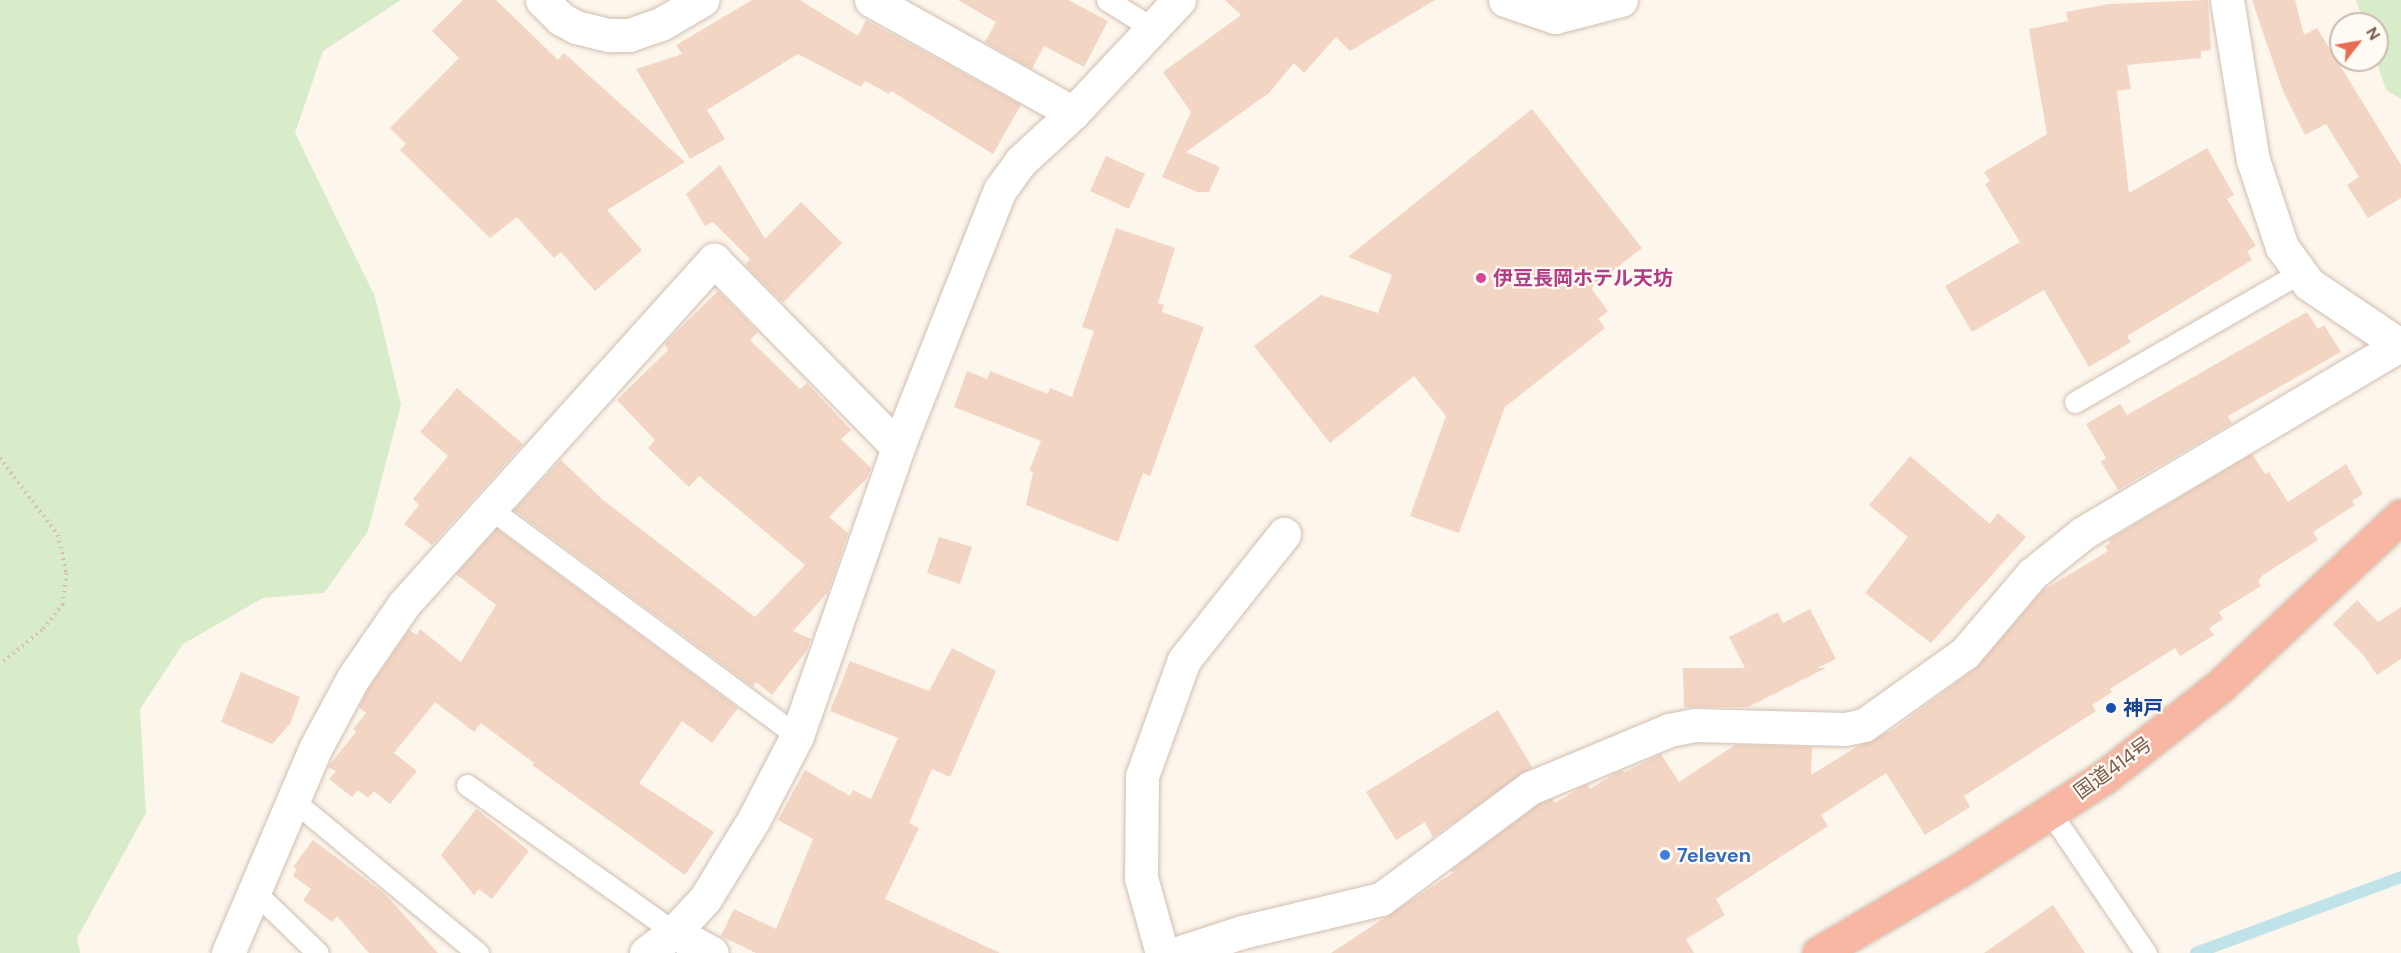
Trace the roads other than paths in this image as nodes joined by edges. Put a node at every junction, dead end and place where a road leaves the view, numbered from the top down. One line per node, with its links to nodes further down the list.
1 (542, 0): 2 (street)
2 (702, 0)
3 (871, 0): 10 (street)
4 (1107, 0): 9 (lane)
5 (1179, 0): 9 (street)
6 (1505, 0): 7 (street)
7 (1621, 0)
8 (2227, 0): 11 (street)
9 (1152, 28): 10 (street)
10 (1073, 112): 14 (street)
11 (2300, 273): 12 (street); 13 (lane)
12 (2399, 346): 30 (street)
13 (2075, 402)
14 (898, 447): 15 (street); 18 (street)
15 (488, 507): 18 (lane); 20 (street)
16 (2401, 516): 21 (highway, 国道414号)
17 (1284, 534): 29 (street)
18 (796, 736): 23 (street)
19 (468, 785): 23 (lane)
20 (294, 801): 22 (street); 26 (lane)
21 (2050, 812): 31 (highway, 国道414号); 32 (lane)
22 (256, 893): 24 (street); 25 (lane)
23 (674, 932): 27 (street); 28 (street)
24 (228, 953)
25 (318, 953)
26 (478, 953)
27 (646, 953)
28 (712, 953)
29 (1162, 953)
30 (1178, 953)
31 (1819, 953)
32 (2146, 953)

